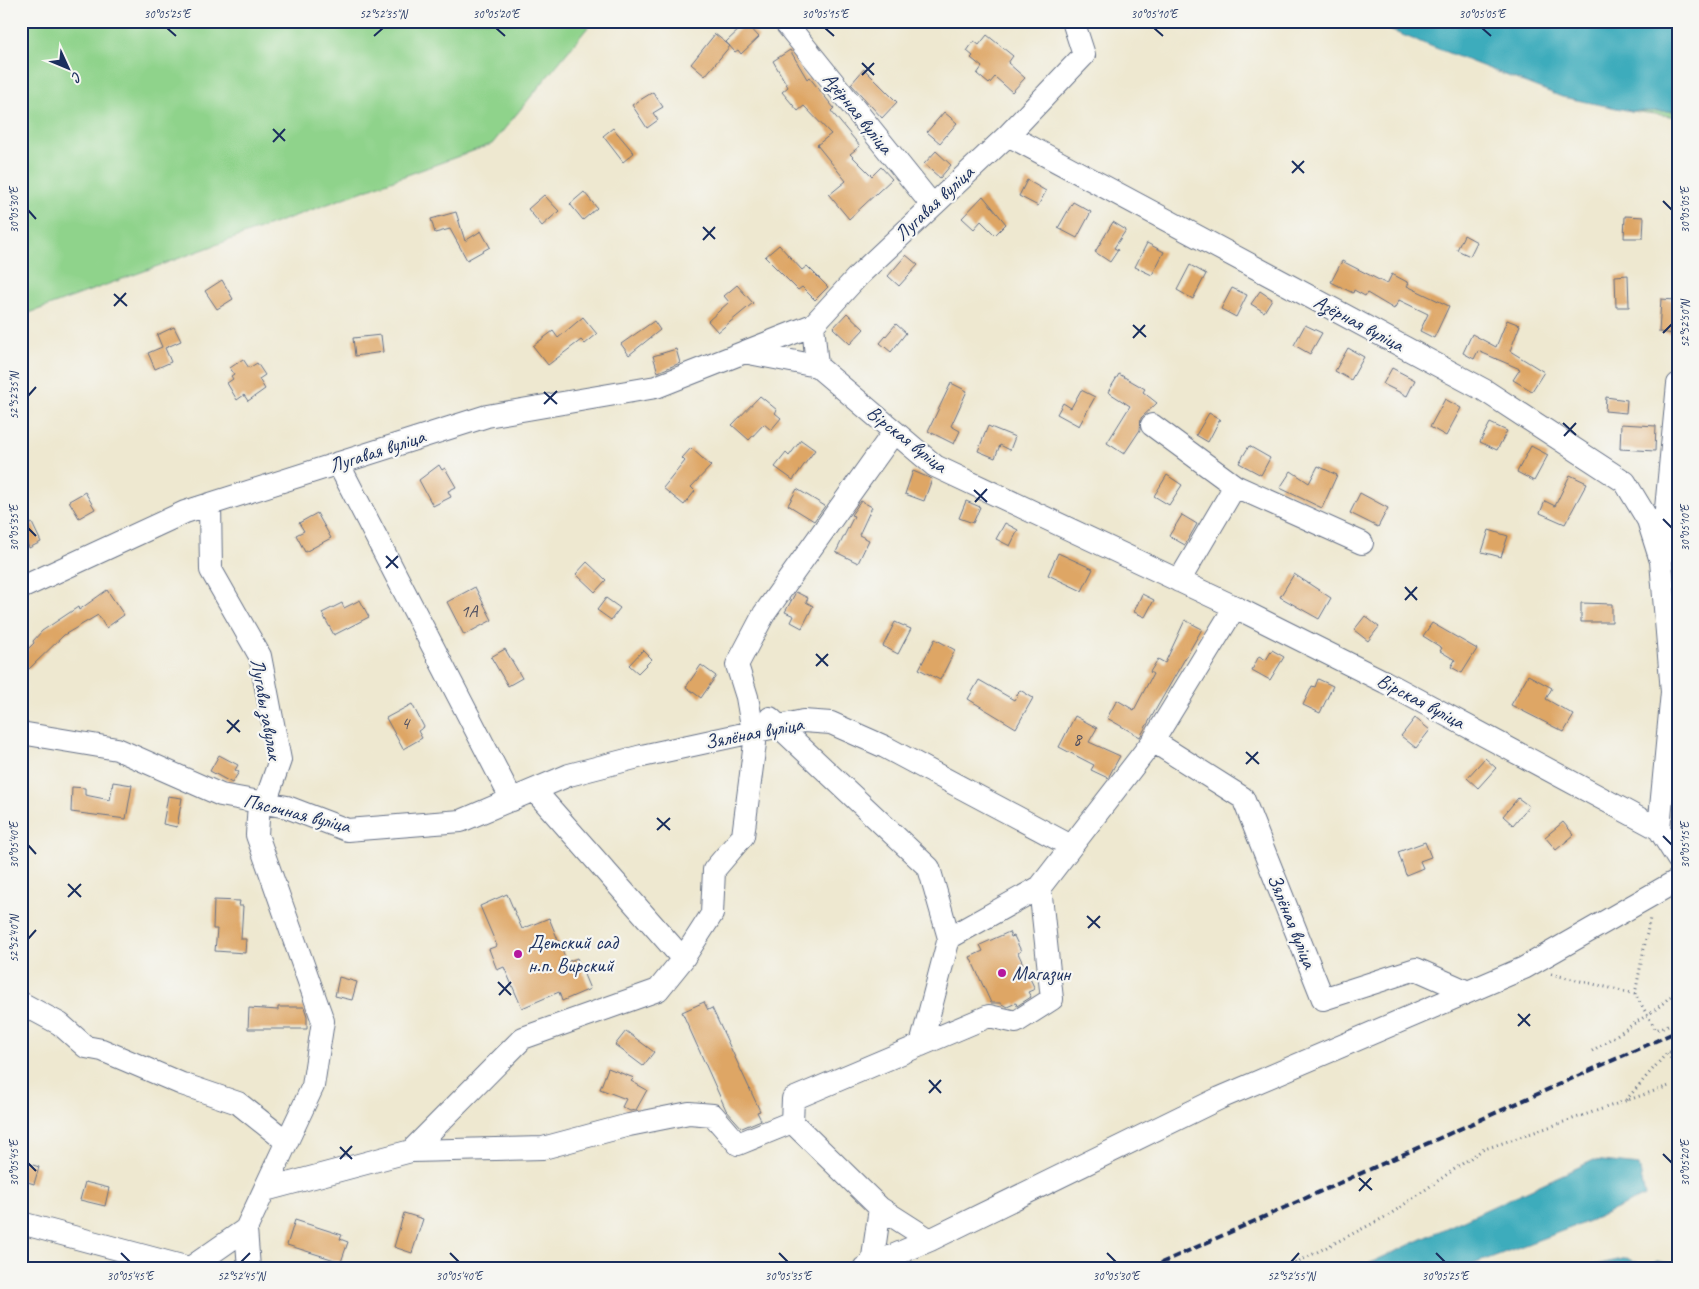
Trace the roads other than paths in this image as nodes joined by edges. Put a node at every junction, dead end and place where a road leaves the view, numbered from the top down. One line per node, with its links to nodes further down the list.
1 (784, 21): 4 (street, Азёрная вуліца)
2 (1073, 21): 3 (street, Лугавая вуліца)
3 (1008, 135): 4 (street, Лугавая вуліца); 15 (street, Азёрная вуліца)
4 (932, 205): 5 (street, Лугавая вуліца)
5 (813, 325): 6 (street, Лугавая вуліца); 7 (street)
6 (744, 352): 7 (street); 11 (street, Лугавая вуліца)
7 (816, 366): 10 (street, Вірская вуліца)
8 (1678, 384): 15 (street, Азёрная вуліца)
9 (1152, 425): 12 (street)
10 (894, 432): 16 (street, Вірская вуліца); 19 (street)
11 (338, 463): 13 (street, Лугавая вуліца); 25 (street)
12 (1235, 486): 14 (street); 16 (street)
13 (210, 504): 17 (street, Лугавая вуліца); 26 (street, Лугавы завулак)
14 (1362, 543)
15 (1661, 561): 27 (street, Азёрная вуліца)
16 (1179, 581): 18 (street, Вірская вуліца)
17 (21, 588)
18 (1235, 607): 23 (street); 27 (street, Вірская вуліца)
19 (747, 697): 20 (street); 21 (street)
20 (778, 727): 21 (street, Зялёная вуліца); 28 (street, Зялёная вуліца); 32 (street)
21 (753, 732): 24 (street, Зялёная вуліца); 33 (street)
22 (21, 733): 26 (street, Пясочная вуліца)
23 (1153, 741): 28 (street); 34 (street, Зялёная вуліца)
24 (535, 791): 25 (street, Пясочная вуліца); 33 (street)
25 (512, 800): 26 (street, Пясочная вуліца)
26 (262, 802): 38 (street, Лугавы завулак)
27 (1659, 829): 29 (street)
28 (1072, 846): 31 (street)
29 (1678, 859)
30 (1678, 880): 34 (street)
31 (1040, 887): 32 (street); 36 (street)
32 (949, 938): 36 (street)
33 (683, 958): 39 (street)
34 (1468, 992): 44 (street)
35 (21, 1003): 38 (street)
36 (921, 1045): 37 (street)
37 (792, 1122): 39 (street); 41 (street)
38 (287, 1142): 40 (street, Лугавы завулак)
39 (411, 1151): 40 (street)
40 (265, 1190): 43 (street, Лугавы завулак)
41 (880, 1208): 44 (street); 45 (street)
42 (21, 1223): 46 (street)
43 (246, 1229): 46 (street); 47 (street)
44 (930, 1240): 45 (street)
45 (868, 1266)
46 (189, 1268)
47 (249, 1268)

